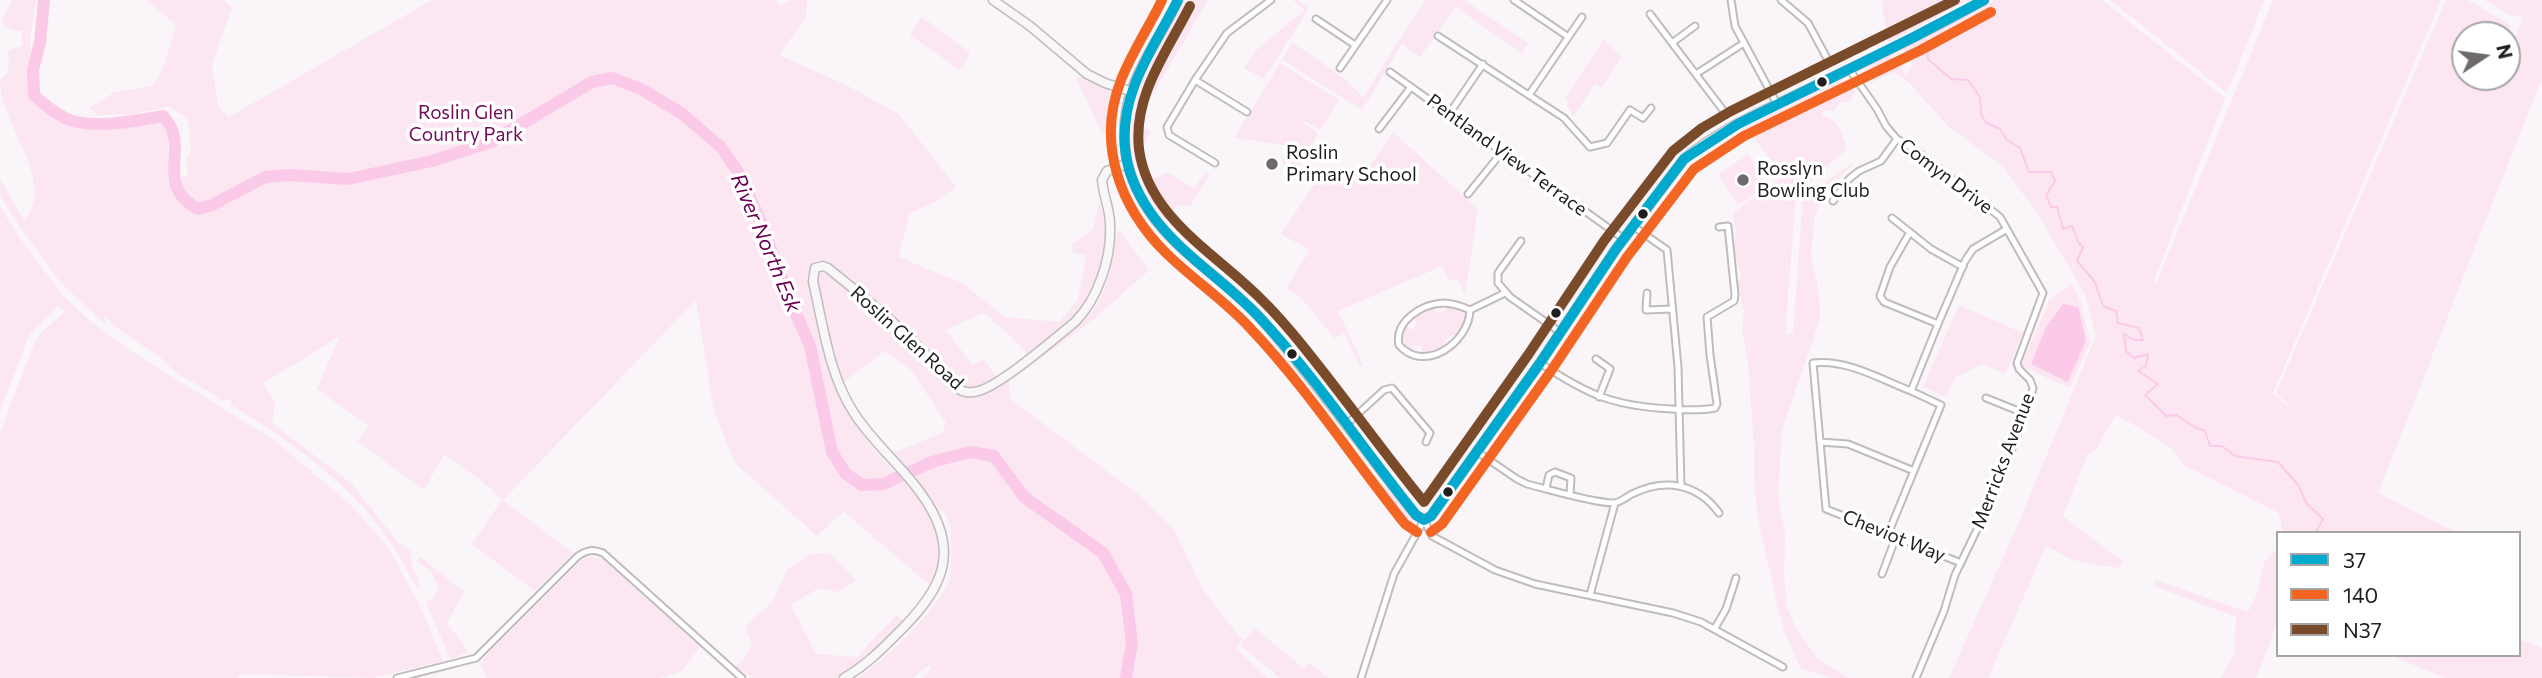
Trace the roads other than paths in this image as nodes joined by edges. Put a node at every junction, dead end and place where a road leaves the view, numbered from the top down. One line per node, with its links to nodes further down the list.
1 (993, 0): 28 (main road)
2 (1178, 0): 28 (main road)
3 (1387, 0): 17 (street)
4 (1514, 0): 14 (street)
5 (1731, 0): 16 (street)
6 (1782, 0): 19 (street)
7 (1984, 0): 23 (main road)
8 (1268, 1): 26 (street)
9 (1650, 14): 15 (street)
10 (1582, 17): 14 (street)
11 (1319, 20): 17 (street)
12 (1695, 26): 15 (street)
13 (1438, 36): 20 (street)
14 (1567, 36): 29 (street)
15 (1672, 43): 25 (street)
16 (1744, 43): 25 (street); 30 (street)
17 (1355, 45): 21 (street)
18 (1864, 46): 19 (street)
19 (1829, 62): 22 (street)
20 (1483, 64): 29 (street); 33 (street)
21 (1340, 68)
22 (1816, 69)
23 (1849, 69): 30 (main road); 36 (street, Comyn Drive)
24 (1390, 72): 27 (street, Pentland View Terrace)
25 (1696, 74): 34 (street)
26 (1195, 80): 32 (street); 38 (street)
27 (1411, 86): 33 (street, Pentland View Terrace); 35 (street)
28 (1130, 90): 39 (main road)
29 (1529, 95): 31 (street)
30 (1777, 104): 43 (main road)
31 (1651, 108)
32 (1247, 112)
33 (1449, 114): 37 (street, Pentland View Terrace)
34 (1726, 114)
35 (1379, 129)
36 (1897, 139): 41 (street); 45 (street, Comyn Drive)
37 (1502, 152): 40 (street); 47 (street, Pentland View Terrace)
38 (1215, 163)
39 (1127, 164): 64 (main road); 85 (main road, Roslin Glen Road)
40 (1468, 194)
41 (1833, 201)
42 (1892, 218): 46 (street)
43 (1633, 226): 47 (main road); 52 (street)
44 (1719, 227): 62 (street)
45 (2007, 229): 49 (street); 58 (street, Comyn Drive)
46 (1910, 232): 49 (street); 54 (street)
47 (1624, 239): 55 (main road)
48 (1521, 241): 50 (street)
49 (1962, 267): 54 (street)
50 (1505, 293): 53 (street); 55 (street)
51 (1647, 293): 52 (street)
52 (1672, 309): 62 (street)
53 (1470, 310): 53 (street)
54 (1938, 324): 59 (street)
55 (1560, 332): 57 (main road)
56 (1596, 359): 60 (street)
57 (1540, 363): 60 (street); 67 (main road)
58 (2017, 363): 63 (street, Merricks Avenue)
59 (1911, 391): 66 (street); 68 (street)
60 (1599, 397): 62 (street)
61 (1986, 398): 63 (street)
62 (1677, 409): 69 (street)
63 (2026, 414): 77 (street, Merricks Avenue)
64 (1346, 425): 65 (street); 74 (main road)
65 (1426, 442)
66 (1820, 442): 68 (street); 75 (street, Cheviot Way)
67 (1476, 451): 70 (street); 74 (main road)
68 (1914, 471): 75 (street)
69 (1681, 485): 72 (street); 73 (street)
70 (1546, 488): 71 (street); 71 (street)
71 (1570, 494): 72 (street)
72 (1615, 503): 80 (street)
73 (1718, 513)
74 (1424, 520): 80 (street); 86 (street)
75 (1888, 534): 76 (street, Cheviot Way)
76 (1896, 537): 77 (street, Cheviot Way); 78 (street)
77 (1961, 563): 87 (street, Merricks Avenue)
78 (1882, 573)
79 (1743, 587): 81 (street)
80 (1590, 596): 81 (street)
81 (1715, 628): 82 (street)
82 (1783, 667)
83 (397, 678): 84 (street)
84 (742, 678)
85 (845, 678)
86 (1362, 678)
87 (1916, 678)

